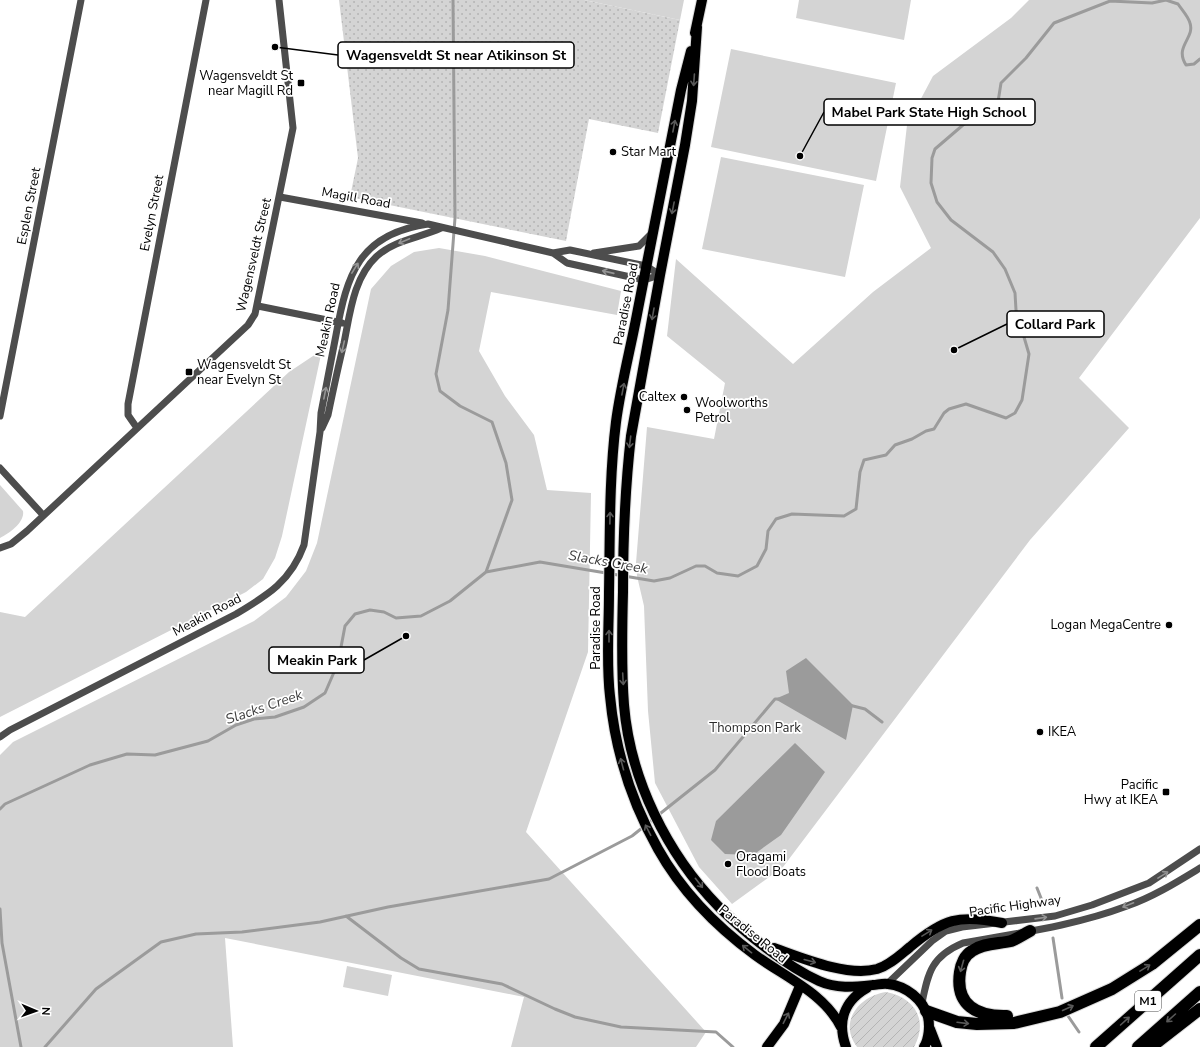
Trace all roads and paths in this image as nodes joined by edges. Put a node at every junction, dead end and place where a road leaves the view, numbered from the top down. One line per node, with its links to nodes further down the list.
1 (81, 0): 18 (street, Esplen Street)
2 (206, 0): 19 (street, Evelyn Street)
3 (278, 0): 6 (street, Wagensveldt Street)
4 (702, 0): 5 (main road, Paradise Road)
5 (697, 27): 9 (main road, Paradise Road, one-way to 5); 13 (main road, Paradise Road, one-way to 13)
6 (280, 197): 7 (street, Magill Road); 15 (street, Wagensveldt Street)
7 (428, 224): 8 (street); 16 (street, Meakin Road, one-way to 7)
8 (441, 228): 10 (street); 17 (street, Meakin Road, one-way to 17)
9 (653, 233): 11 (street); 12 (main road, Paradise Road)
10 (553, 253): 11 (street); 14 (street, one-way to 10)
11 (588, 254): 12 (street)
12 (646, 266): 13 (street); 14 (main road, Paradise Road)
13 (660, 276): 14 (street); 30 (main road, Paradise Road, one-way to 30)
14 (644, 280): 34 (main road, Paradise Road, one-way to 14)
15 (258, 306): 16 (street); 19 (street, Wagensveldt Street)
16 (338, 322): 17 (street); 20 (street, Meakin Road, one-way to 16)
17 (348, 324): 20 (street, Meakin Road, one-way to 20)
18 (0, 416)
19 (137, 428): 22 (street, Wagensveldt Street)
20 (320, 432): 24 (street, Meakin Road)
21 (0, 468): 22 (street)
22 (43, 515): 23 (street, Wagensveldt Street)
23 (0, 548)
24 (0, 737)
25 (1200, 849): 27 (street, Pacific Highway, one-way to 25)
26 (1200, 868): 29 (street, Pacific Highway, one-way to 29)
27 (1002, 923): 30 (main road, one-way to 27); 32 (street, Pacific Highway)
28 (1200, 925): 38 (highway, one-way to 28)
29 (1030, 931): 36 (street, Pacific Highway); 38 (highway, one-way to 38)
30 (760, 943): 33 (main road, Paradise Road)
31 (1200, 955): 45 (highway, M1, one-way to 31)
32 (888, 983): 33 (main road, Paradise Road); 36 (main road)
33 (872, 985): 40 (main road)
34 (800, 986): 40 (main road, Paradise Road); 41 (main road, one-way to 34)
35 (1200, 992): 46 (highway, M1, one-way to 46)
36 (924, 1007): 38 (highway, one-way to 38); 39 (main road)
37 (1200, 1009): 47 (highway)
38 (1030, 1018)
39 (929, 1026): 43 (main road); 44 (main road)
40 (843, 1037): 42 (main road)
41 (767, 1047)
42 (837, 1047)
43 (924, 1047)
44 (937, 1047)
45 (1096, 1047)
46 (1138, 1047)
47 (1151, 1047)

